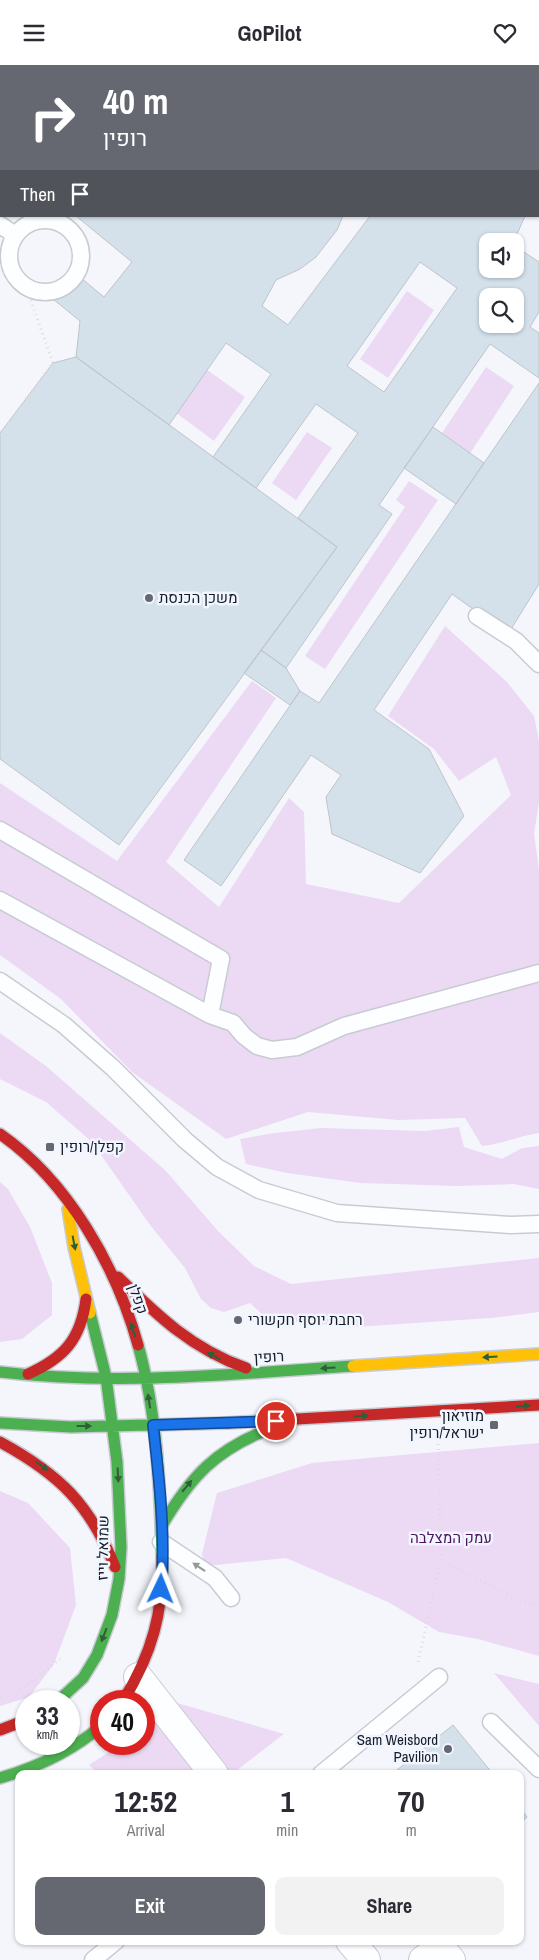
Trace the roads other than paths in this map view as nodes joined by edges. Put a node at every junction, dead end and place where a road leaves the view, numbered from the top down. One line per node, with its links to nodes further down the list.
1 (0, 225): 2 (lane)
2 (15, 235): 2 (lane)
3 (476, 616): 4 (lane)
4 (539, 664)
5 (0, 830): 9 (lane)
6 (0, 900): 9 (lane)
7 (539, 973): 9 (lane)
8 (0, 981): 12 (lane)
9 (210, 1015)
10 (0, 1134): 11 (street, קפלן)
11 (65, 1195): 13 (street, קפלן); 14 (street, one-way to 14)
12 (539, 1224)
13 (110, 1270): 17 (street, one-way to 13); 20 (street, קפלן, one-way to 13)
14 (86, 1293): 18 (street); 19 (street)
15 (539, 1354): 17 (street, רופין, one-way to 17)
16 (0, 1372): 18 (street, רופין)
17 (259, 1372): 20 (street, רופין)
18 (24, 1375): 19 (street, רופין)
19 (106, 1377): 20 (street, רופין); 25 (street, שמואל וייז)
20 (145, 1377): 24 (street, קפלן, one-way to 20)
21 (539, 1405): 22 (street, one-way to 21)
22 (295, 1421): 24 (street); 27 (street, one-way to 22)
23 (0, 1423): 25 (street, one-way to 25)
24 (153, 1425): 25 (street); 27 (street)
25 (113, 1426): 28 (street, שמואל וייז, one-way to 28)
26 (0, 1442): 28 (street, one-way to 28)
27 (161, 1534): 29 (lane, one-way to 27); 30 (street)
28 (120, 1579): 32 (street, שמואל וייז, one-way to 32)
29 (231, 1598)
30 (138, 1677): 33 (street); 40 (street)
31 (439, 1677): 41 (lane)
32 (70, 1690)
33 (130, 1690)
34 (491, 1722): 38 (lane)
35 (15, 1724): 36 (street)
36 (0, 1730)
37 (90, 1735): 39 (street)
38 (539, 1769)
39 (28, 1770)
40 (211, 1770)
41 (326, 1770)
42 (15, 1774): 43 (street)
43 (0, 1778)
44 (111, 1945): 46 (lane)
45 (353, 1945): 47 (street)
46 (93, 1960)
47 (366, 1960)
48 (423, 1960): 49 (street)
49 (451, 1960)

